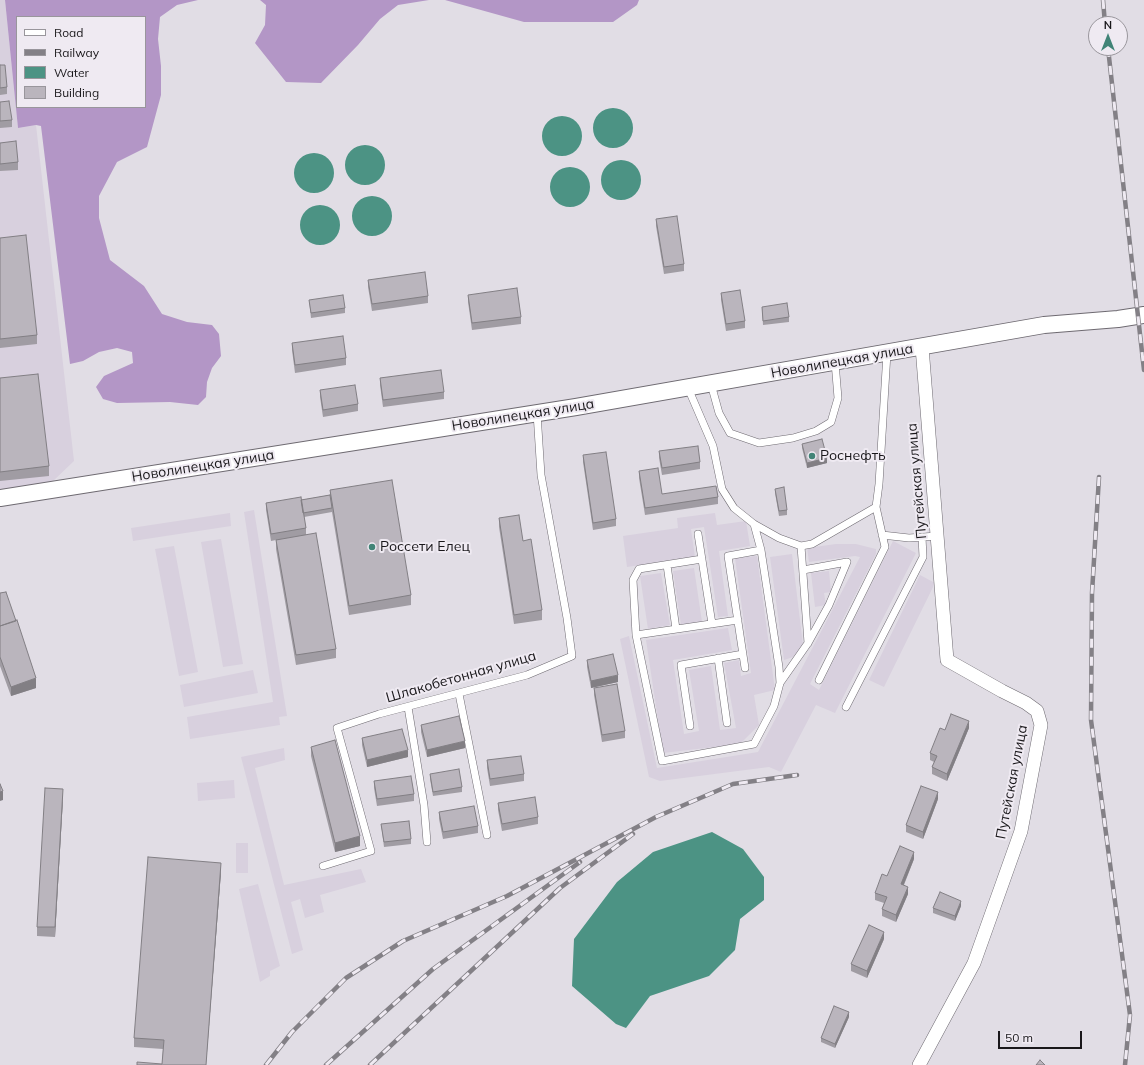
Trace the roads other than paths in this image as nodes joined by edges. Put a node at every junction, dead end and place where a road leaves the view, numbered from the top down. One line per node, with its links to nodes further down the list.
1 (1144, 315): 2 (street, Новолипецкая улица)
2 (922, 347): 3 (street, Новолипецкая улица); 13 (street, Путейская улица)
3 (887, 353): 4 (street, Новолипецкая улица); 9 (lane)
4 (835, 362): 5 (street, Новолипецкая улица); 5 (lane)
5 (711, 384): 6 (street, Новолипецкая улица)
6 (688, 388): 7 (street, Новолипецкая улица); 10 (lane)
7 (537, 413): 8 (street, Новолипецкая улица); 30 (lane, Шлакобетонная улица)
8 (0, 498)
9 (876, 507): 12 (lane); 15 (lane)
10 (754, 524): 15 (lane); 16 (lane)
11 (698, 534): 17 (lane)
12 (882, 535): 14 (lane); 28 (lane)
13 (937, 536): 14 (lane); 38 (street, Путейская улица)
14 (922, 537): 32 (lane)
15 (801, 546): 19 (lane)
16 (761, 550): 20 (lane); 29 (lane)
17 (702, 559): 18 (lane); 21 (lane)
18 (667, 565): 22 (lane); 23 (lane)
19 (804, 570): 24 (lane); 24 (lane)
20 (738, 620): 21 (lane); 25 (lane)
21 (712, 624): 22 (lane)
22 (676, 629): 23 (lane)
23 (636, 635): 29 (lane)
24 (808, 643): 29 (lane)
25 (743, 654): 26 (lane); 27 (lane)
26 (718, 658): 33 (lane); 34 (lane)
27 (745, 668)
28 (819, 680)
29 (780, 683)
30 (459, 694): 31 (lane, Шлакобетонная улица); 35 (lane)
31 (408, 707): 36 (lane); 37 (lane, Шлакобетонная улица)
32 (846, 707)
33 (728, 723)
34 (690, 726)
35 (487, 835)
36 (427, 842)
37 (323, 866)
38 (919, 1065)

